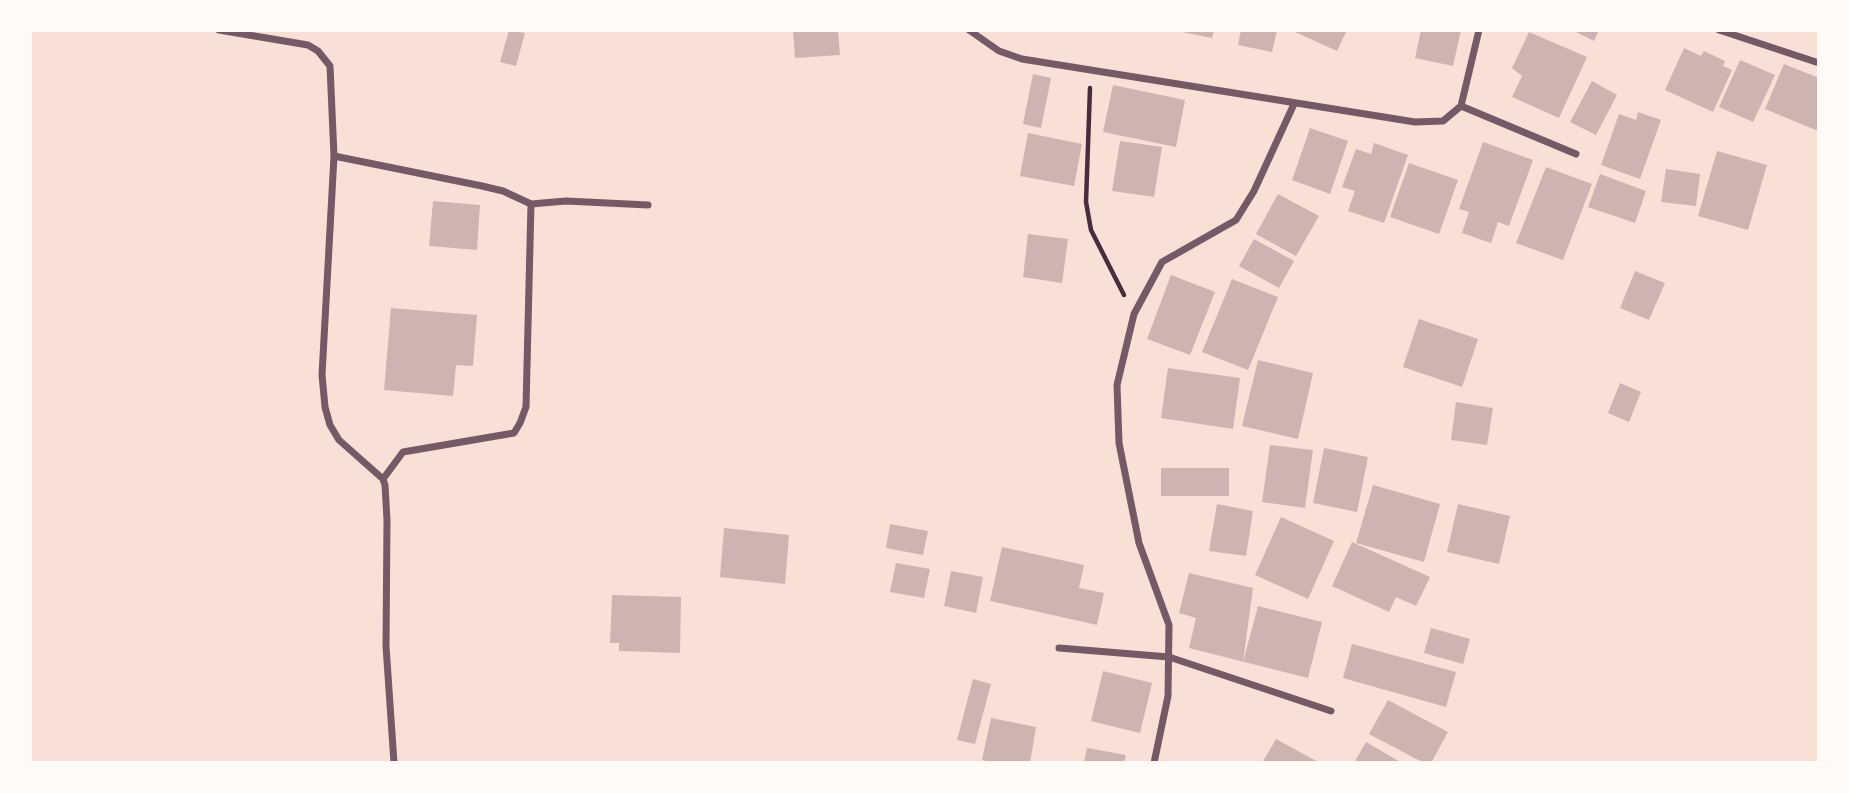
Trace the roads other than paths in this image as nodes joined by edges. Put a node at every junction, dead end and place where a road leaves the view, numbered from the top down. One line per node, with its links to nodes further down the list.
1 (219, 30): 9 (street)
2 (969, 30): 6 (street)
3 (1479, 30): 7 (street)
4 (1720, 30): 5 (street)
5 (1819, 63)
6 (1294, 104): 7 (street); 14 (street)
7 (1461, 106): 8 (street)
8 (1576, 154)
9 (334, 156): 10 (street); 12 (street)
10 (530, 204): 11 (street); 12 (street)
11 (648, 205)
12 (383, 479): 16 (street)
13 (1059, 648): 14 (street)
14 (1169, 656): 15 (street); 17 (street)
15 (1331, 711)
16 (394, 763)
17 (1154, 763)

